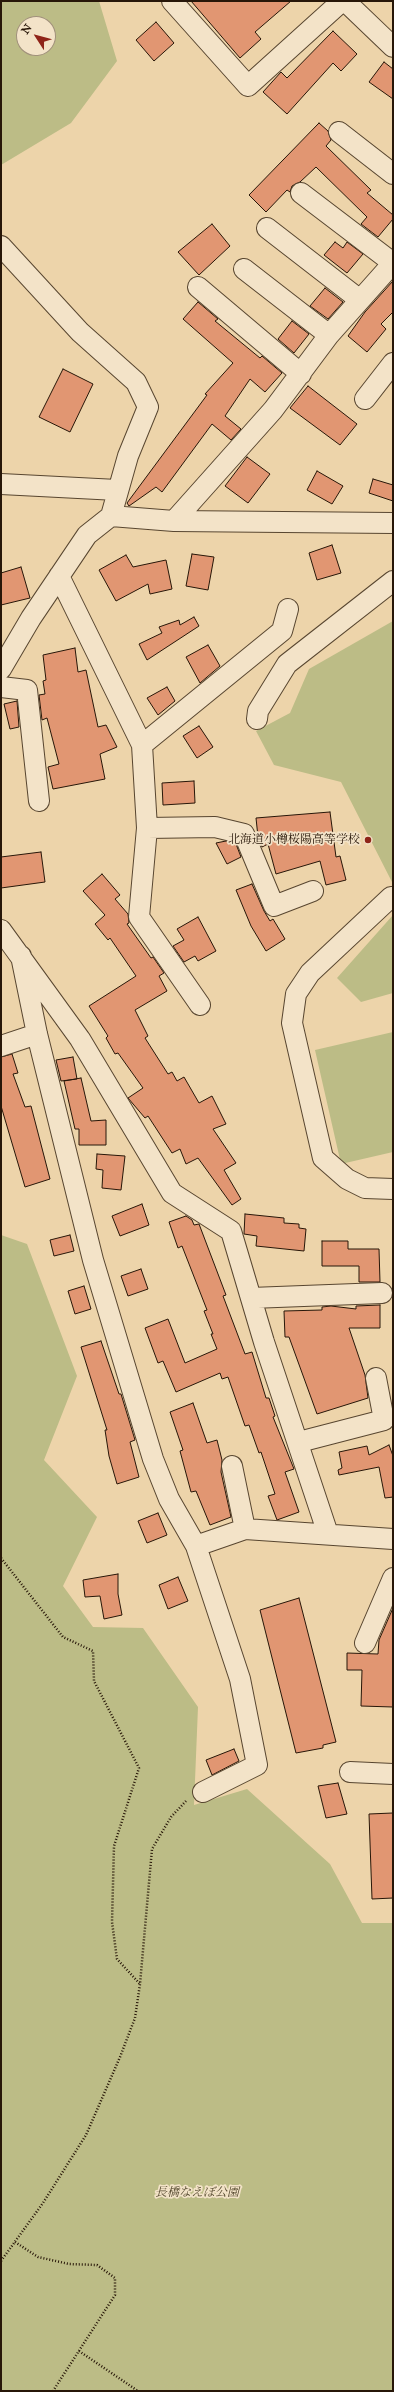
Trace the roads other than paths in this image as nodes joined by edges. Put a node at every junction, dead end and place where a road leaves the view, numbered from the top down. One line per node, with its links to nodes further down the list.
1 (172, 1): 2 (street)
2 (343, 1): 3 (street)
3 (393, 47)
4 (339, 132): 5 (street)
5 (393, 174)
6 (301, 193): 9 (street)
7 (267, 228): 12 (street)
8 (1, 246): 18 (street)
9 (393, 263): 12 (street)
10 (244, 269): 13 (street)
11 (198, 287): 15 (street)
12 (360, 300): 13 (street)
13 (329, 335): 15 (street)
14 (393, 363): 16 (street)
15 (301, 374): 20 (street)
16 (365, 399)
17 (1, 484): 18 (street)
18 (117, 490): 19 (street)
19 (111, 516): 20 (street); 22 (street)
20 (174, 521): 21 (street)
21 (393, 523)
22 (59, 576): 25 (street); 28 (street)
23 (393, 582): 27 (street)
24 (288, 609): 28 (street)
25 (1, 669)
26 (1, 687): 29 (street)
27 (257, 719)
28 (142, 745): 30 (street)
29 (38, 801)
30 (147, 828): 31 (street); 35 (street)
31 (313, 891)
32 (392, 897): 38 (street)
33 (1, 930): 34 (street)
34 (21, 956): 36 (street); 40 (street)
35 (200, 1005)
36 (37, 1034): 37 (street); 47 (street)
37 (1, 1046)
38 (393, 1189)
39 (382, 1293): 40 (street)
40 (251, 1298): 42 (street)
41 (376, 1378): 42 (street)
42 (299, 1442): 45 (street)
43 (232, 1466): 44 (street)
44 (245, 1529): 45 (street); 47 (street)
45 (328, 1534): 46 (street)
46 (393, 1539)
47 (196, 1546): 52 (street)
48 (393, 1578): 49 (street)
49 (365, 1643)
50 (350, 1772): 51 (street)
51 (393, 1774)
52 (203, 1792)

